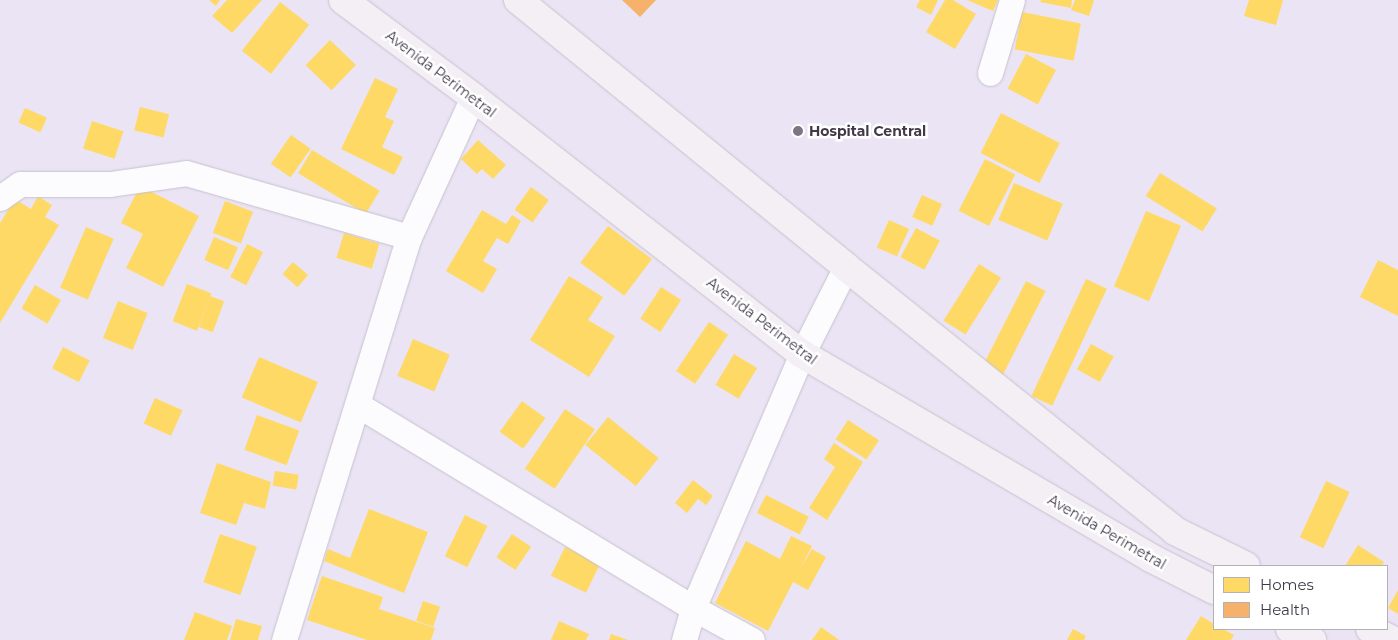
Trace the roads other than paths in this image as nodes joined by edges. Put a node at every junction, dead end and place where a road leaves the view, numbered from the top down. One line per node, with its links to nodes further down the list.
1 (343, 0): 5 (main road, Avenida Perimetral)
2 (518, 0): 8 (main road)
3 (1012, 0): 4 (street)
4 (990, 73)
5 (473, 97): 7 (street); 9 (main road, Avenida Perimetral)
6 (0, 198): 7 (street)
7 (409, 237): 10 (street)
8 (846, 267): 9 (street); 11 (main road)
9 (802, 354): 12 (main road, Avenida Perimetral); 13 (street)
10 (358, 405): 13 (street); 16 (street)
11 (1244, 565)
12 (1213, 589)
13 (693, 608): 17 (street); 18 (street)
14 (1292, 630): 19 (main road)
15 (1372, 630): 20 (main road)
16 (284, 640)
17 (684, 640)
18 (752, 640)
19 (1312, 640)
20 (1393, 640)

